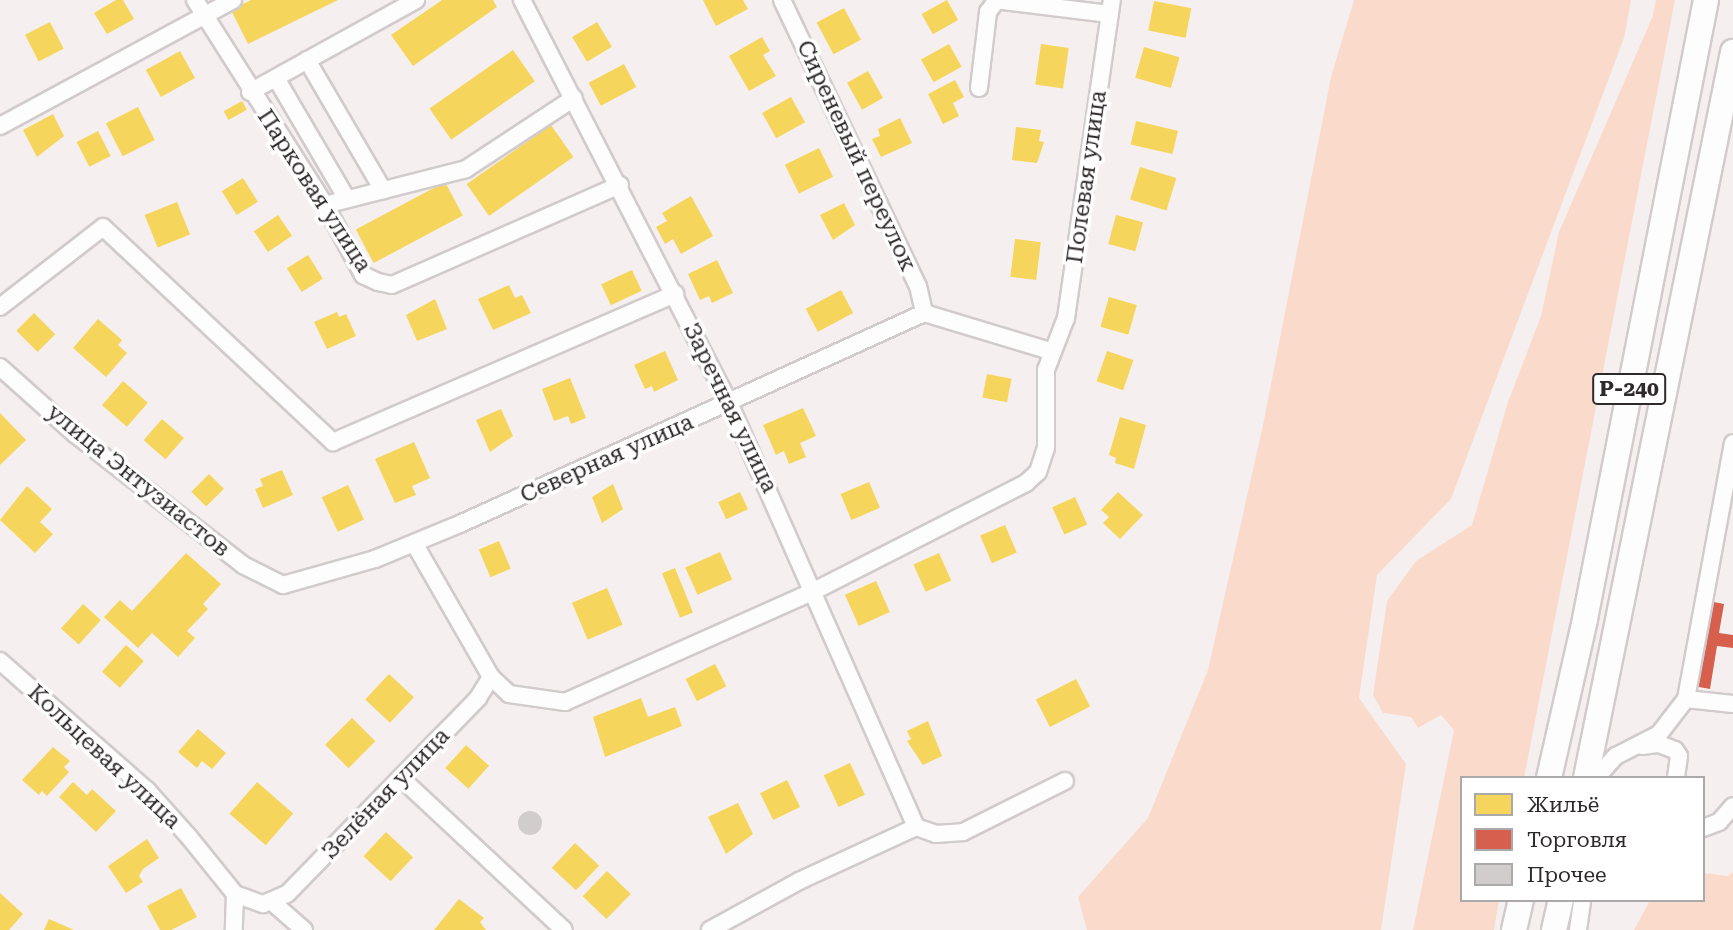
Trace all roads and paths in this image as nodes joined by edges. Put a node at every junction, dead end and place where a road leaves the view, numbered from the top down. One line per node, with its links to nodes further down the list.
1 (195, 0): 9 (street, Парковая улица)
2 (233, 0): 9 (street)
3 (416, 0): 10 (street)
4 (522, 0): 15 (street, Заречная улица)
5 (782, 0): 23 (street, Сиреневый переулок)
6 (996, 0): 8 (street); 13 (street)
7 (1706, 0): 36 (highway, Р-240)
8 (1110, 7): 24 (street, Полевая улица)
9 (204, 15): 14 (street, Парковая улица); 16 (street)
10 (307, 60): 12 (street); 18 (street)
11 (1732, 69): 37 (highway, Р-240)
12 (276, 78): 14 (street); 19 (street)
13 (979, 88)
14 (250, 92): 20 (street, Парковая улица)
15 (574, 97): 17 (street, Заречная улица); 18 (street)
16 (0, 126)
17 (620, 185): 20 (street, Парковая улица); 21 (street, Заречная улица)
18 (383, 190): 19 (street)
19 (347, 199): 20 (street)
20 (325, 205)
21 (675, 294): 22 (street); 26 (street, Заречная улица)
22 (0, 307)
23 (924, 313): 24 (street); 26 (street, Северная улица)
24 (1050, 351): 30 (street)
25 (0, 367): 29 (street, улица Энтузиастов)
26 (730, 405): 28 (street, Северная улица); 30 (street, Заречная улица)
27 (1733, 443): 33 (street)
28 (415, 543): 29 (street, Северная улица); 32 (street)
29 (283, 585)
30 (816, 590): 32 (street); 43 (street, Заречная улица)
31 (0, 661): 45 (street, Кольцевая улица)
32 (491, 677): 40 (street, Зелёная улица)
33 (1686, 699): 34 (street); 35 (street)
34 (1733, 704)
35 (1636, 747): 38 (street); 39 (street)
36 (1549, 776)
37 (1586, 776)
38 (1598, 776)
39 (1676, 776)
40 (401, 779): 46 (street, Зелёная улица); 52 (street)
41 (1065, 781): 43 (street)
42 (1732, 804): 44 (street)
43 (916, 827): 53 (street)
44 (1705, 827)
45 (234, 894): 46 (street); 50 (street)
46 (271, 901): 51 (street)
47 (1521, 902): 54 (highway)
48 (1561, 902): 55 (highway)
49 (1581, 902): 56 (street)
50 (234, 930)
51 (304, 930)
52 (564, 930)
53 (710, 930)
54 (1514, 930)
55 (1554, 930)
56 (1578, 930)

